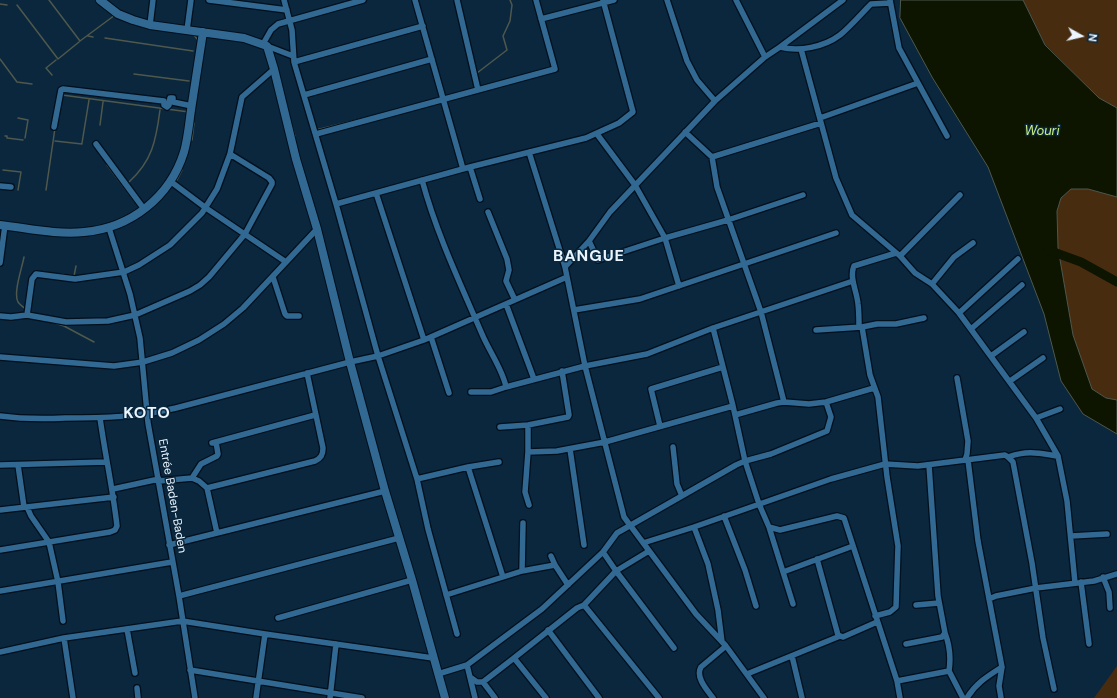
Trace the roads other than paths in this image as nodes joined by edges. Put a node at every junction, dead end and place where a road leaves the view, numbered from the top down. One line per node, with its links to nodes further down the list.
1 (100, 0): 16 (main road)
2 (153, 0): 20 (street)
3 (191, 0): 22 (street)
4 (209, 0): 17 (street)
5 (284, 0): 17 (street)
6 (362, 0): 19 (street)
7 (416, 0): 21 (street)
8 (457, 0): 32 (street)
9 (536, 0): 18 (street)
10 (614, 0): 15 (street)
11 (667, 0): 35 (street)
12 (736, 0): 27 (street)
13 (843, 0): 25 (street)
14 (890, 1): 26 (street); 31 (street)
15 (604, 2): 18 (street); 41 (street)
16 (110, 3): 20 (main road)
17 (287, 10): 19 (street)
18 (541, 19): 32 (street)
19 (289, 20): 24 (street); 28 (street)
20 (150, 24): 22 (main road)
21 (423, 26): 28 (street); 29 (street)
22 (187, 30): 23 (main road)
23 (203, 32): 24 (main road); 36 (main road)
24 (265, 45): 28 (street); 30 (main road)
25 (780, 47): 26 (street); 27 (street)
26 (801, 49): 37 (street)
27 (765, 57): 35 (street)
28 (294, 59): 33 (street)
29 (432, 59): 33 (street); 34 (street)
30 (274, 69): 45 (street); 65 (main road)
31 (918, 83): 37 (street); 42 (street)
32 (478, 90): 34 (street)
33 (304, 95): 40 (street)
34 (443, 100): 40 (street); 48 (street)
35 (715, 101): 39 (street)
36 (192, 106): 38 (street); 50 (main road)
37 (820, 121): 46 (street); 71 (street)
38 (54, 127)
39 (685, 132): 46 (street); 51 (street)
40 (316, 134): 58 (street)
41 (597, 134): 44 (street); 51 (street)
42 (947, 136)
43 (96, 144): 60 (street)
44 (530, 152): 47 (street); 76 (street)
45 (230, 154): 59 (street); 66 (street)
46 (712, 158): 62 (street)
47 (470, 167): 48 (street); 57 (street)
48 (463, 169): 49 (street)
49 (422, 180): 54 (street); 93 (street)
50 (170, 181): 59 (street); 60 (main road)
51 (635, 185): 68 (street); 69 (street)
52 (0, 186): 53 (street)
53 (11, 188)
54 (376, 193): 58 (street); 101 (street)
55 (803, 195): 62 (street)
56 (960, 195): 71 (street)
57 (480, 200)
58 (336, 204): 102 (street)
59 (206, 208): 66 (street); 77 (street)
60 (144, 210): 64 (main road)
61 (488, 212): 84 (street)
62 (728, 220): 68 (street); 75 (street)
63 (3, 225): 64 (main road); 74 (street)
64 (109, 228): 77 (street, Entrée Baden-Baden)
65 (317, 229): 73 (street); 107 (main road)
66 (244, 234): 73 (street); 90 (street)
67 (836, 234): 75 (street)
68 (665, 238): 69 (street); 83 (street)
69 (589, 241): 76 (street)
70 (973, 243): 81 (street)
71 (898, 255): 80 (street); 81 (street)
72 (1018, 259): 88 (street)
73 (286, 262): 78 (street)
74 (0, 263)
75 (744, 265): 83 (street); 87 (street)
76 (565, 267): 79 (street)
77 (124, 272): 89 (street); 90 (street, Entrée Baden-Baden)
78 (273, 277): 92 (street); 106 (street)
79 (567, 277): 84 (street); 86 (street)
80 (853, 281): 87 (street); 95 (street)
81 (932, 284): 88 (street)
82 (1022, 285): 97 (street)
83 (679, 286): 86 (street)
84 (515, 300): 85 (street)
85 (506, 304): 93 (street); 113 (street)
86 (574, 310): 108 (street)
87 (761, 312): 96 (street); 119 (street)
88 (959, 313): 97 (street)
89 (27, 315): 90 (street); 91 (street)
90 (135, 315): 106 (street, Entrée Baden-Baden)
91 (0, 316)
92 (299, 316)
93 (475, 318): 100 (street); 115 (street)
94 (924, 318): 95 (street)
95 (860, 327): 98 (street); 116 (street)
96 (713, 328): 108 (street); 109 (street)
97 (971, 329): 103 (street)
98 (816, 330)
99 (1024, 332): 103 (street)
100 (431, 337): 101 (street); 118 (street)
101 (424, 340): 102 (street)
102 (378, 356): 107 (street); 148 (street)
103 (991, 356): 114 (street)
104 (0, 358): 106 (street)
105 (1043, 358): 114 (street)
106 (143, 362): 123 (street, Entrée Baden-Baden)
107 (350, 362): 111 (street); 152 (main road)
108 (585, 366): 110 (street); 132 (street)
109 (723, 368): 121 (street); 130 (street)
110 (562, 371): 113 (street); 129 (street)
111 (307, 373): 123 (street); 124 (street)
112 (957, 378): 138 (street)
113 (534, 379): 115 (street)
114 (1010, 381): 128 (street)
115 (506, 387): 117 (street)
116 (874, 388): 120 (street); 142 (street)
117 (471, 392)
118 (449, 393)
119 (784, 402): 120 (street); 125 (street)
120 (826, 402): 139 (street)
121 (733, 406): 125 (street); 130 (street)
122 (1060, 409): 128 (street)
123 (147, 414): 127 (street); 149 (street, Entrée Baden-Baden)
124 (315, 415): 147 (street); 150 (street)
125 (735, 415): 139 (street)
126 (0, 416): 127 (street)
127 (100, 418): 140 (street)
128 (1036, 418): 136 (street)
129 (528, 425): 131 (street); 135 (street)
130 (660, 426): 132 (street)
131 (500, 428)
132 (605, 442): 134 (street); 161 (street)
133 (673, 447): 153 (street)
134 (570, 449): 135 (street); 171 (street)
135 (528, 452): 156 (street)
136 (1058, 456): 137 (street); 166 (street)
137 (1008, 457): 138 (street); 190 (street)
138 (967, 460): 145 (street); 194 (street)
139 (745, 461): 153 (street); 155 (street)
140 (106, 462): 144 (street); 151 (street)
141 (499, 462): 146 (street)
142 (886, 464): 145 (street); 155 (street); 201 (street)
143 (0, 465): 144 (street)
144 (18, 465): 157 (street)
145 (929, 465): 195 (street)
146 (468, 467): 148 (street); 184 (street)
147 (192, 478): 149 (street); 150 (street)
148 (417, 479): 192 (street)
149 (159, 480): 151 (street); 170 (street, Entrée Baden-Baden)
150 (207, 488): 164 (street)
151 (112, 489): 154 (street)
152 (385, 491): 164 (street); 167 (main road)
153 (682, 496): 161 (street)
154 (114, 497): 157 (street); 168 (street)
155 (759, 504): 159 (street); 163 (street)
156 (529, 505)
157 (26, 507): 158 (street); 168 (street)
158 (0, 510)
159 (724, 516): 162 (street); 199 (street)
160 (522, 523): 180 (street)
161 (630, 526): 169 (street); 175 (street)
162 (694, 527): 169 (street); 214 (street)
163 (769, 527): 172 (street); 182 (street)
164 (217, 533): 170 (street)
165 (1107, 534): 166 (street)
166 (1071, 536): 188 (street)
167 (399, 538): 186 (main road); 193 (street)
168 (49, 542): 173 (street); 187 (street)
169 (643, 542): 174 (street)
170 (169, 545): 178 (street, Entrée Baden-Baden)
171 (584, 545)
172 (853, 546): 177 (street); 201 (street)
173 (0, 550)
174 (649, 551): 181 (street); 214 (street)
175 (603, 552): 181 (street); 189 (street)
176 (551, 556): 179 (street)
177 (817, 559): 182 (street); 211 (street)
178 (172, 562): 187 (street); 193 (street, Entrée Baden-Baden)
179 (554, 565): 180 (street); 189 (street)
180 (522, 571): 184 (street)
181 (616, 571): 197 (street); 217 (street)
182 (783, 572): 196 (street)
183 (1117, 574): 185 (street)
184 (503, 577): 192 (street)
185 (1103, 578): 188 (street); 200 (street)
186 (412, 580): 202 (street); 220 (main road)
187 (58, 582): 191 (street); 203 (street)
188 (1078, 583): 190 (street); 216 (street)
189 (568, 585): 222 (street)
190 (1036, 588): 194 (street); 234 (street)
191 (0, 591)
192 (446, 595): 210 (street)
193 (179, 596): 204 (street, Entrée Baden-Baden)
194 (989, 599): 223 (street)
195 (939, 603): 198 (street); 208 (street)
196 (793, 604)
197 (584, 605): 207 (street); 236 (street)
198 (916, 605)
199 (756, 606)
200 (1110, 608)
201 (875, 616): 205 (street)
202 (278, 618)
203 (63, 620)
204 (182, 620): 206 (street); 209 (street); 224 (street, Entrée Baden-Baden)
205 (877, 622): 211 (street); 230 (street)
206 (127, 629): 212 (street); 226 (street)
207 (548, 630): 221 (street); 247 (street)
208 (945, 633): 215 (street); 225 (street)
209 (264, 634): 213 (street); 231 (street)
210 (457, 634)
211 (840, 636): 219 (street)
212 (64, 638): 218 (street); 237 (street)
213 (336, 644): 220 (street); 235 (street)
214 (724, 644): 228 (street); 249 (street)
215 (906, 644)
216 (1089, 644)
217 (674, 648)
218 (0, 652)
219 (792, 656): 228 (street); 251 (street)
220 (434, 658): 227 (main road)
221 (514, 658): 232 (street); 246 (street)
222 (467, 665): 227 (street); 229 (street)
223 (1002, 667): 254 (street); 255 (street)
224 (190, 670): 231 (street); 239 (street, Entrée Baden-Baden)
225 (949, 671): 230 (street); 253 (street)
226 (135, 673)
227 (438, 674): 243 (main road)
228 (746, 674): 250 (street)
229 (470, 677): 232 (street); 244 (street)
230 (897, 681): 252 (street)
231 (258, 682): 235 (street); 240 (street)
232 (484, 682): 245 (street)
233 (137, 688): 238 (street)
234 (1054, 689)
235 (331, 695): 241 (street)
236 (657, 696): 248 (street)
237 (73, 698)
238 (138, 698)
239 (195, 698)
240 (256, 698)
241 (359, 698): 242 (street)
242 (362, 698)
243 (445, 698)
244 (475, 698)
245 (495, 698)
246 (546, 698)
247 (599, 698)
248 (650, 698)
249 (713, 698)
250 (764, 698)
251 (802, 698)
252 (900, 698)
253 (963, 698)
254 (967, 698)
255 (1001, 698)

